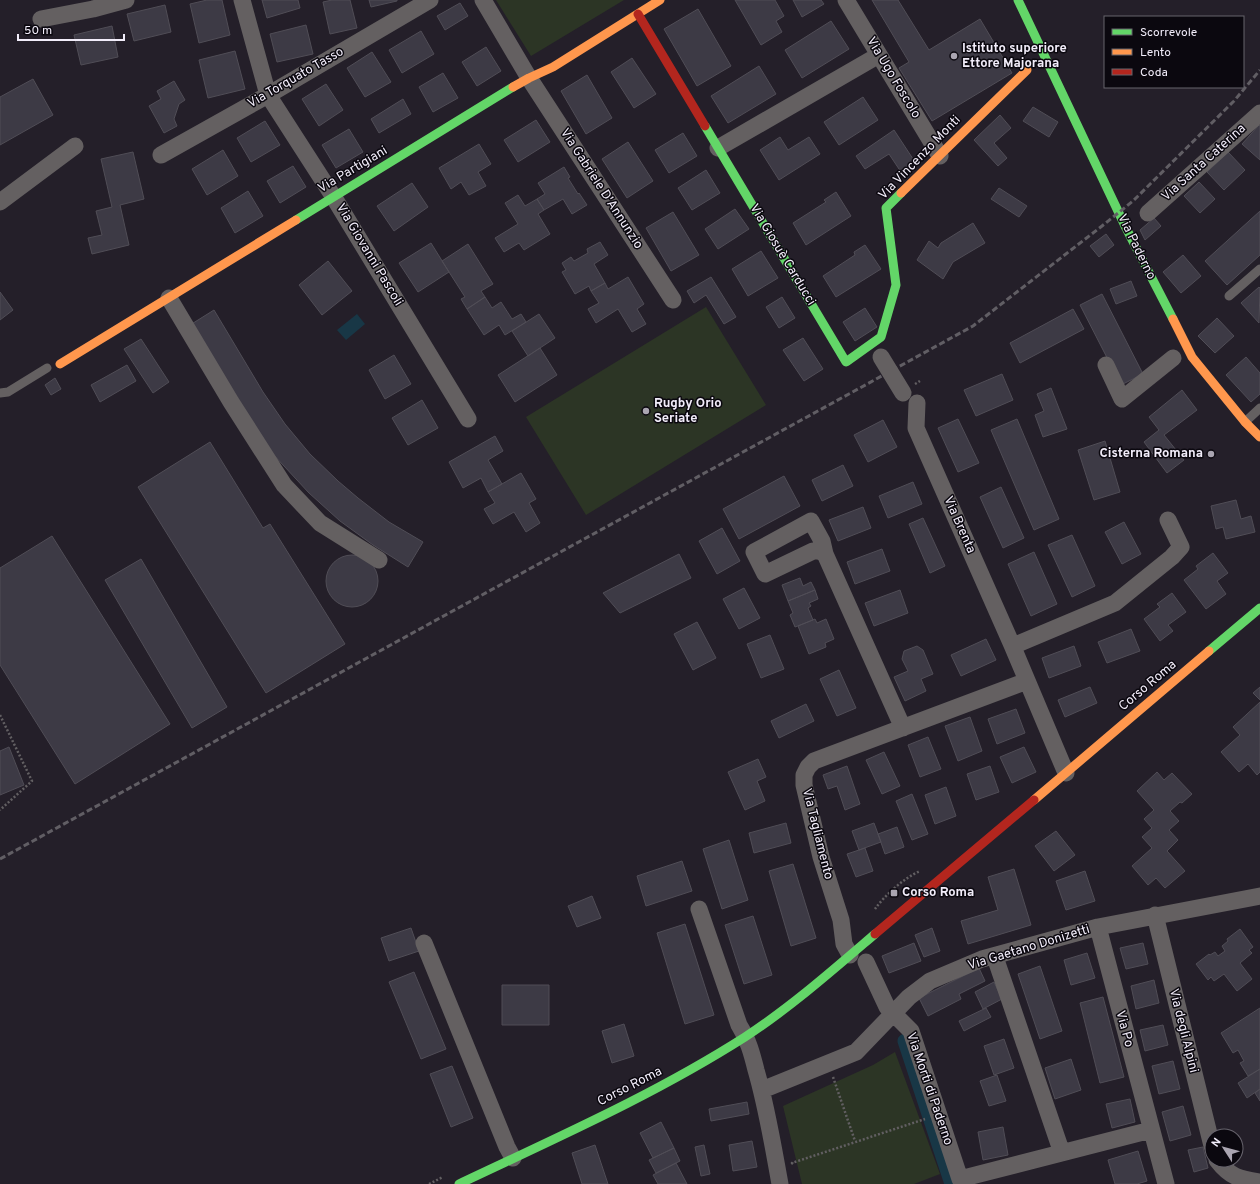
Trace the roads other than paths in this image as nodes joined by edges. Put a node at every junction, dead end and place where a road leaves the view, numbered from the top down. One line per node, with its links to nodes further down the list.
1 (126, 0): 10 (street)
2 (242, 0): 15 (street, Via Giovanni Pascoli)
3 (430, 0): 15 (street, Via Torquato Tasso)
4 (483, 0): 14 (street, Via Gabriele D'Annunzio)
5 (660, 0): 9 (street, Via Partigiani)
6 (846, 0): 12 (street, Via Ugo Foscolo)
7 (1018, 0): 11 (street, Via Paderno)
8 (1028, 0): 11 (street, Via Paderno)
9 (638, 14): 14 (street, Via Partigiani); 18 (street, Via Giosuè Carducci)
10 (41, 19)
11 (1037, 40): 39 (street, Via Paderno)
12 (879, 55): 18 (street); 20 (street, Via Ugo Foscolo)
13 (1027, 70): 20 (street, Via Vincenzo Monti)
14 (529, 78): 21 (street, Via Partigiani); 27 (street, Via Gabriele D'Annunzio)
15 (268, 95): 19 (street, Via Torquato Tasso); 21 (street, Via Giovanni Pascoli)
16 (1260, 113): 23 (street, Via Santa Caterina)
17 (75, 146): 22 (street)
18 (718, 148): 32 (street, Via Giosuè Carducci)
19 (161, 154)
20 (940, 156): 32 (street, Via Vincenzo Monti)
21 (333, 196): 26 (street, Via Partigiani); 38 (street, Via Giovanni Pascoli)
22 (0, 202)
23 (1148, 213)
24 (1260, 269): 25 (lane)
25 (1229, 296)
26 (169, 298): 30 (street, Via Partigiani); 43 (street)
27 (673, 300)
28 (881, 358): 35 (street, bridge)
29 (1173, 358): 31 (street)
30 (60, 364)
31 (1106, 365)
32 (851, 366)
33 (47, 368): 34 (lane)
34 (0, 393)
35 (903, 393)
36 (917, 403): 45 (street, Via Brenta)
37 (1260, 408): 39 (lane)
38 (468, 419)
39 (1245, 422): 40 (street, Via Paderno)
40 (1260, 437)
41 (1168, 520): 45 (street)
42 (825, 554): 47 (street)
43 (379, 560)
44 (1260, 608): 48 (street, Corso Roma)
45 (1012, 645): 46 (street, Via Brenta)
46 (1027, 681): 47 (street, Via Tagliamento); 48 (street, Via Brenta)
47 (903, 728): 54 (street, Via Tagliamento)
48 (1066, 773): 54 (street, Corso Roma)
49 (1260, 896): 51 (street, Via Gaetano Donizetti)
50 (699, 909): 58 (street)
51 (1155, 916): 52 (street, Via Gaetano Donizetti); 60 (street, Via degli Alpini)
52 (1098, 927): 55 (street, Via Gaetano Donizetti); 61 (street, Via Po)
53 (424, 943): 63 (street)
54 (850, 955): 58 (street, Corso Roma)
55 (996, 956): 57 (street, Via Gaetano Donizetti); 62 (street)
56 (866, 962): 57 (street, Via Morti di Paderno)
57 (894, 1014): 59 (street, Via Gaetano Donizetti); 62 (street, Via Morti di Paderno)
58 (746, 1036): 59 (street); 63 (street, Corso Roma)
59 (762, 1090): 67 (street)
60 (1208, 1128)
61 (1151, 1130): 62 (street); 68 (street, Via Po)
62 (1062, 1153)
63 (513, 1158): 66 (street, Corso Roma)
64 (1223, 1168): 65 (street)
65 (1260, 1182)
66 (460, 1184)
67 (778, 1184)
68 (1166, 1184)

